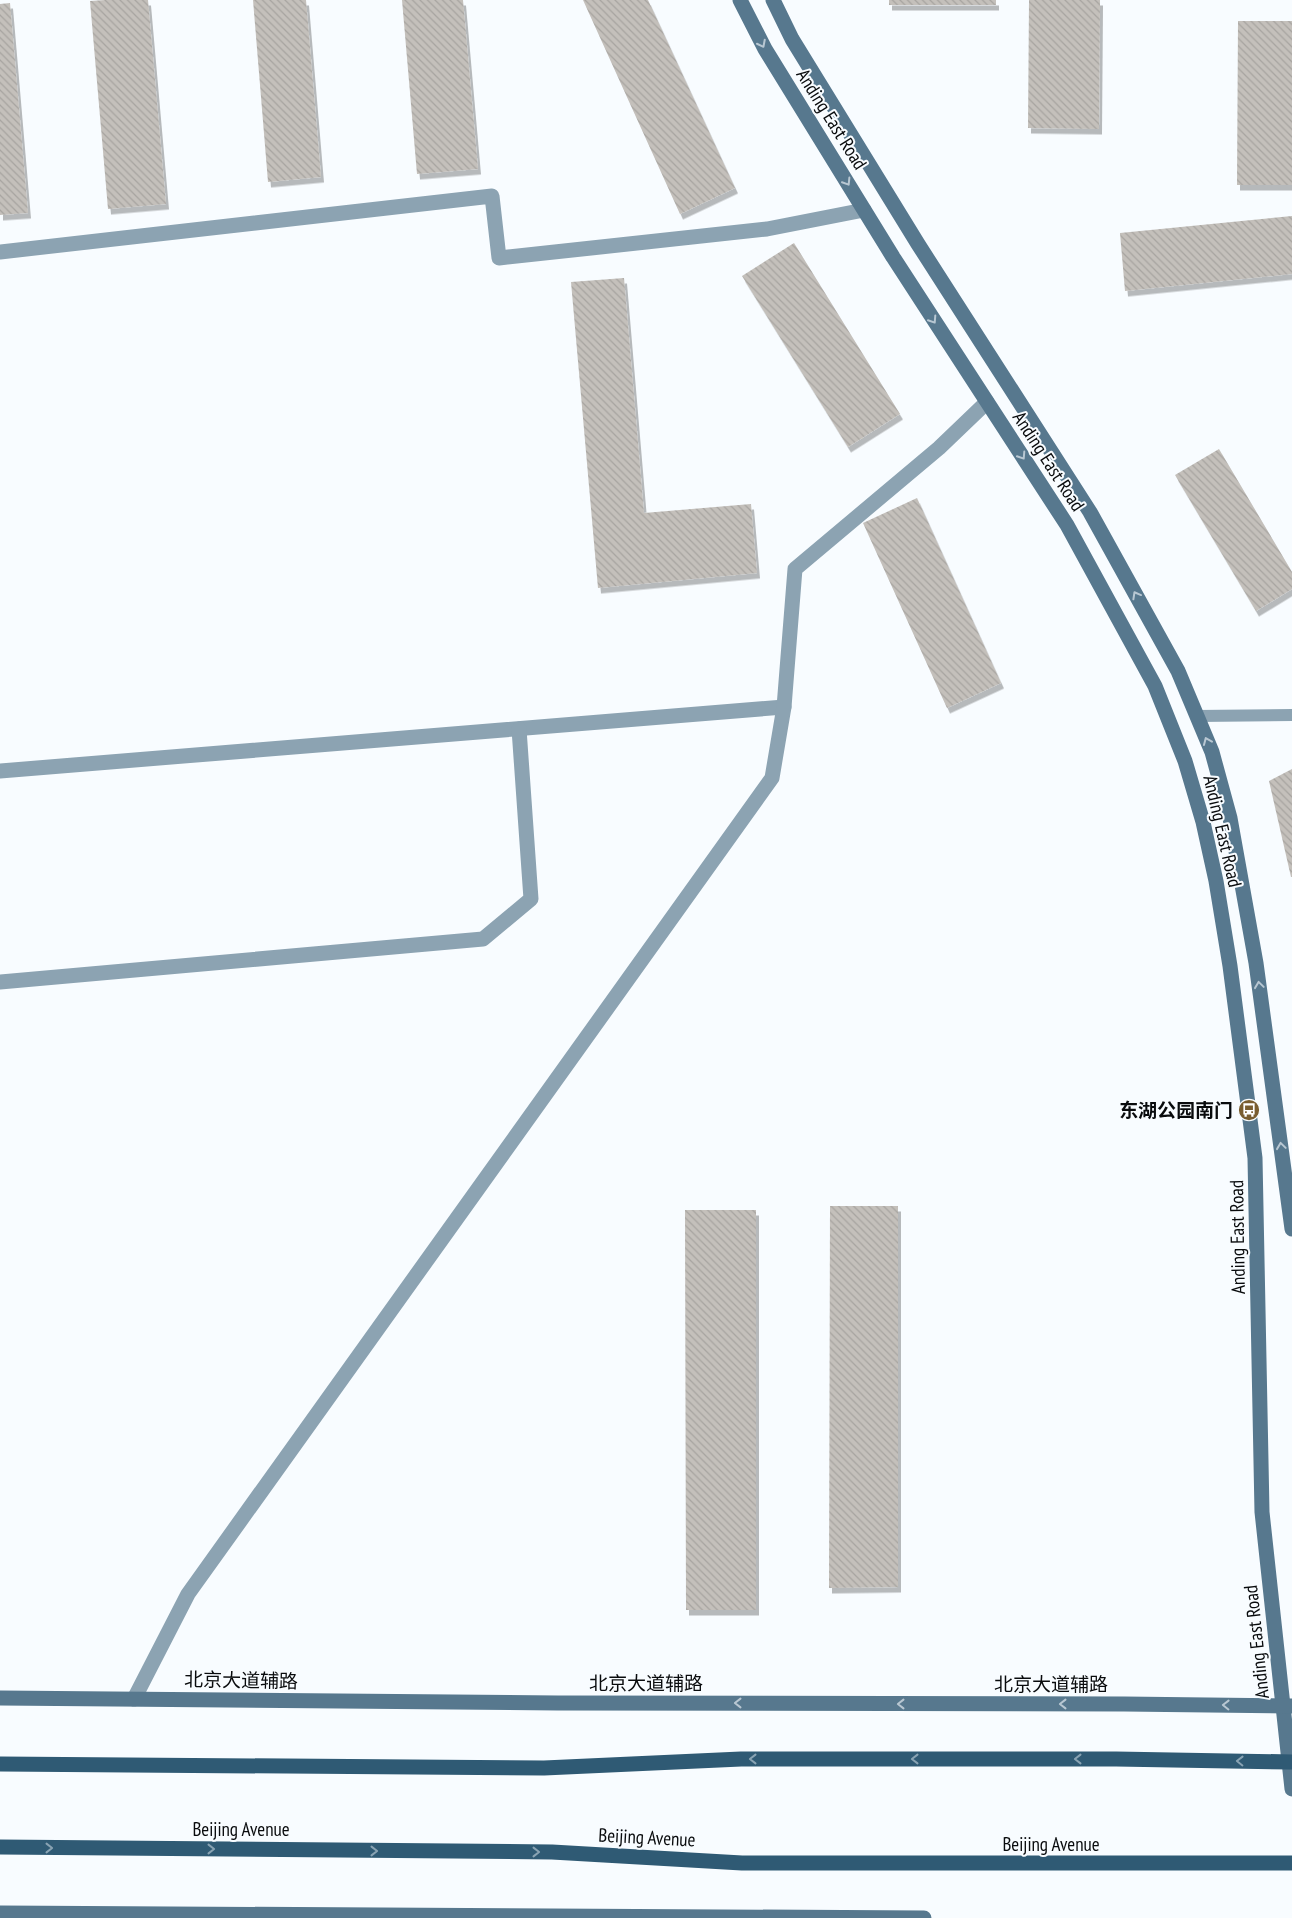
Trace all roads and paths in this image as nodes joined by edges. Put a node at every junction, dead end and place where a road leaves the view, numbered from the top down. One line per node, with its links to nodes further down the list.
1 (740, 0): 3 (main road, Anding East Road, one-way to 3)
2 (773, 0): 8 (main road, Anding East Road, one-way to 2)
3 (864, 210): 4 (street); 5 (main road, Anding East Road, one-way to 5)
4 (0, 252)
5 (987, 402): 6 (street); 15 (main road, Anding East Road, one-way to 15)
6 (784, 707): 9 (street); 14 (street)
7 (1292, 715): 8 (lane)
8 (1197, 716): 12 (main road, Anding East Road, one-way to 8)
9 (519, 729): 10 (street); 11 (street)
10 (0, 771)
11 (0, 982)
12 (1292, 1229)
13 (0, 1698): 14 (main road, 北京大道辅路)
14 (134, 1699): 15 (main road, 北京大道辅路, one-way to 14)
15 (1287, 1706): 16 (main road, Anding East Road)
16 (1290, 1762): 17 (main road, one-way to 17); 18 (main road, Anding East Road)
17 (0, 1764)
18 (1292, 1790)
19 (0, 1847): 20 (main road, Beijing Avenue, one-way to 20)
20 (1292, 1863)
21 (0, 1913): 22 (main road)
22 (557, 1917): 23 (main road)
23 (924, 1918)

